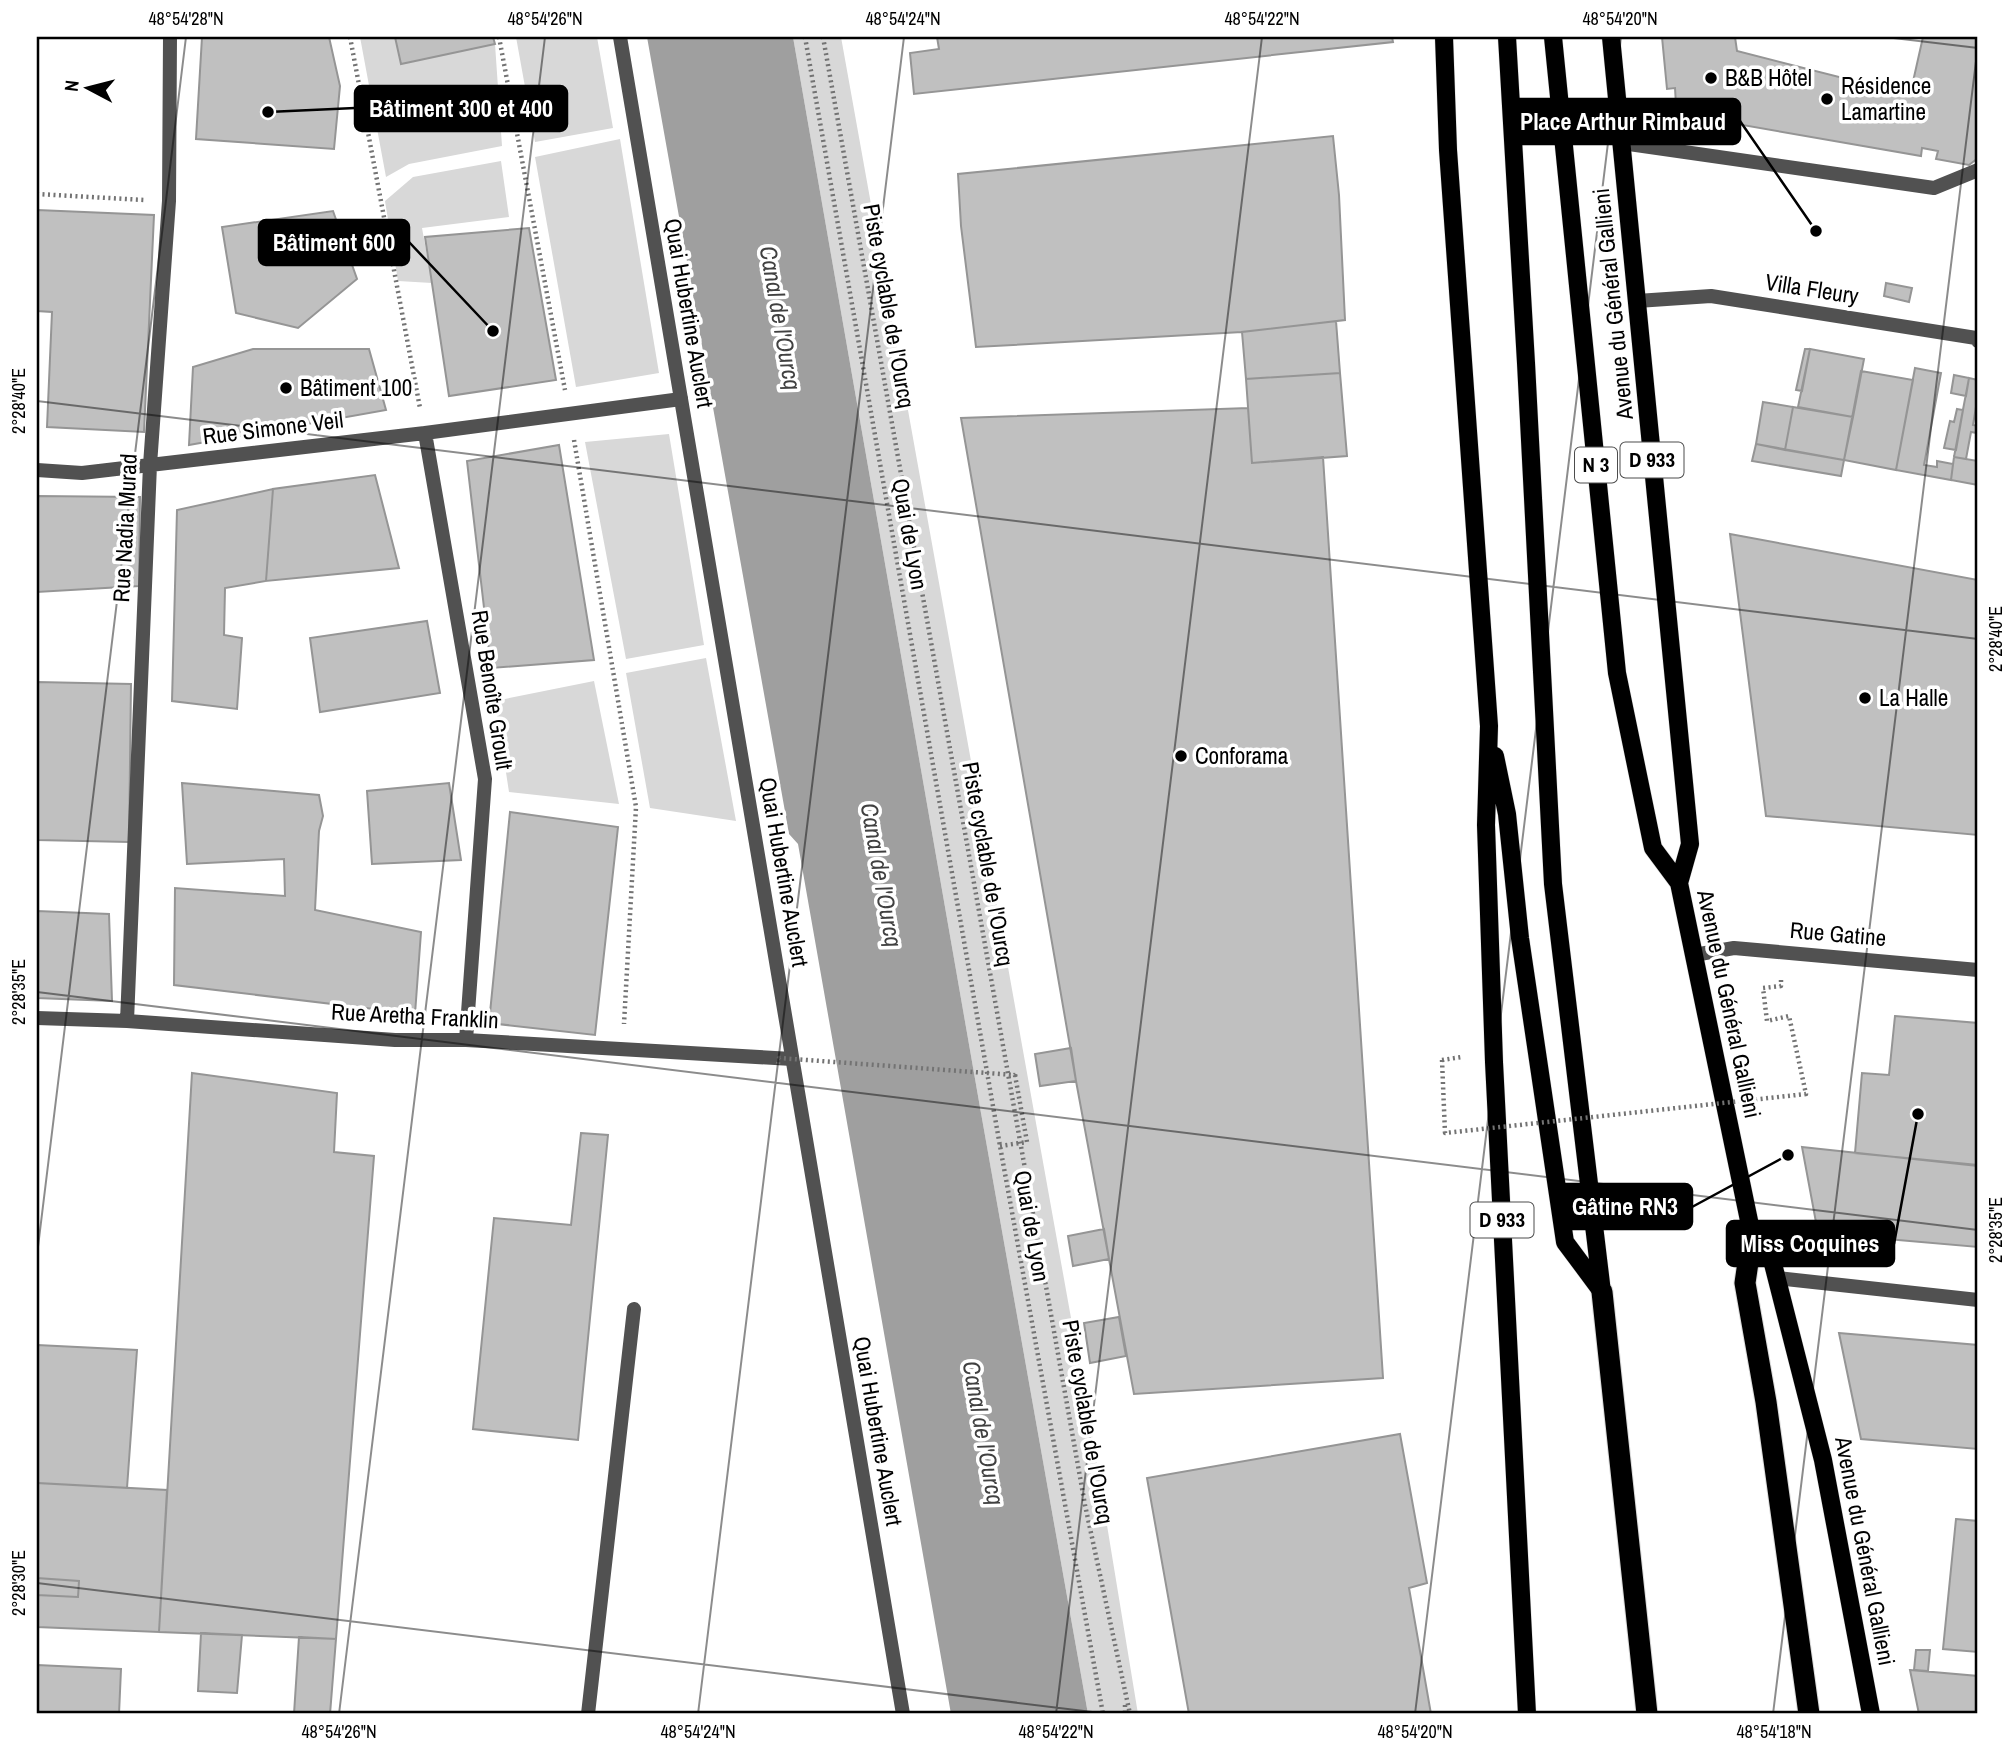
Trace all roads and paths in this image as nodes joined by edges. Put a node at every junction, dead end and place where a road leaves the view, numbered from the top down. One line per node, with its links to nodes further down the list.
1 (170, 37): 14 (street, Rue Nadia Murad)
2 (350, 37): 19 (path)
3 (499, 37): 18 (path)
4 (620, 37): 17 (street, Quai Hubertine Auclert)
5 (805, 37): 34 (path, Quai de Lyon)
6 (823, 37): 33 (path, Piste cyclable de l'Ourcq)
7 (1444, 37): 22 (main road, D 933)
8 (1507, 37): 37 (main road)
9 (1553, 37): 23 (main road, N 3)
10 (1611, 37): 11 (main road, Avenue du Général Gallieni / D 933)
11 (1622, 142): 12 (street); 15 (main road, Avenue du Général Gallieni / D 933)
12 (1978, 170)
13 (37, 194): 14 (path)
14 (169, 201): 20 (street, Rue Nadia Murad)
15 (1637, 301): 16 (street, Villa Fleury); 23 (main road, Avenue du Général Gallieni / D 933)
16 (1977, 338)
17 (681, 399): 18 (street, Rue Simone Veil); 32 (street, Quai Hubertine Auclert)
18 (570, 414): 19 (street, Rue Simone Veil); 30 (path)
19 (425, 433): 20 (street, Rue Simone Veil); 29 (street, Rue Benoîte Groult)
20 (150, 465): 21 (street, Rue Simone Veil); 28 (street, Rue Nadia Murad)
21 (37, 470)
22 (1489, 726): 37 (main road); 44 (main road, D 933)
23 (1679, 883): 25 (main road, Avenue du Général Gallieni / D 933)
24 (1782, 951): 25 (street, Rue Gatine); 26 (street, Rue Gatine); 31 (path, bridge)
25 (1694, 955): 35 (main road, Avenue du Général Gallieni / D 933)
26 (1978, 970)
27 (37, 1018): 28 (street, Rue Aretha Franklin)
28 (127, 1021): 29 (street, Rue Aretha Franklin)
29 (466, 1041): 30 (street, Rue Aretha Franklin)
30 (622, 1049): 32 (street, Rue Aretha Franklin)
31 (1462, 1057)
32 (785, 1061): 33 (path, bridge); 41 (street, Quai Hubertine Auclert)
33 (1020, 1143): 34 (path); 43 (path, Piste cyclable de l'Ourcq)
34 (1000, 1146): 42 (path, Quai de Lyon)
35 (1752, 1235): 36 (main road, Avenue du Général Gallieni / D 933); 46 (highway)
36 (1777, 1278): 38 (street); 47 (main road, Avenue du Général Gallieni / D 933)
37 (1602, 1292): 45 (highway)
38 (1978, 1300)
39 (634, 1309): 40 (street)
40 (588, 1714)
41 (903, 1714)
42 (1103, 1714)
43 (1128, 1714)
44 (1527, 1714)
45 (1647, 1714)
46 (1809, 1714)
47 (1871, 1714)

